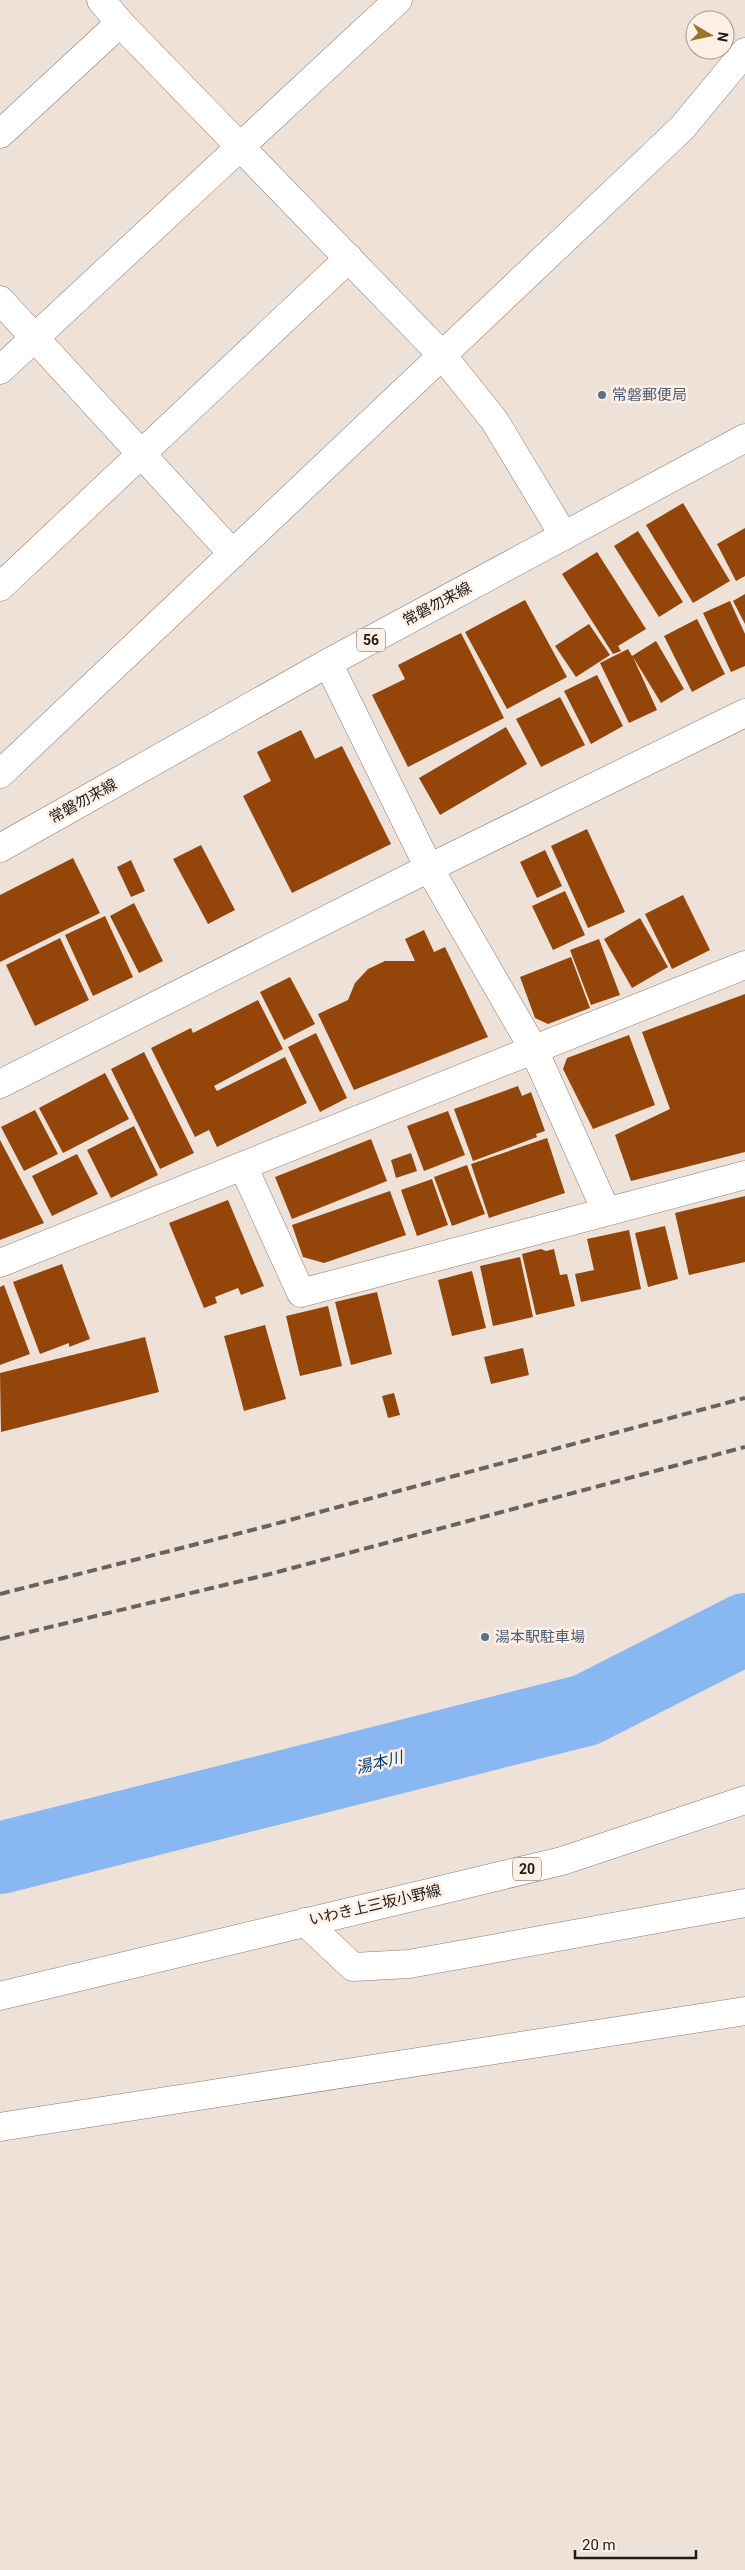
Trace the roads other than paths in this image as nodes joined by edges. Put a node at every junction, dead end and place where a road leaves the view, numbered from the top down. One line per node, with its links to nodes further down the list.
1 (101, 0): 3 (street)
2 (398, 0): 6 (street)
3 (120, 23): 5 (street); 6 (street)
4 (745, 52): 10 (street)
5 (0, 134)
6 (240, 146): 7 (street); 9 (street)
7 (349, 258): 10 (street); 13 (street)
8 (0, 300): 9 (street)
9 (35, 338): 11 (street); 13 (street)
10 (442, 355): 14 (street); 15 (street)
11 (0, 370)
12 (745, 438): 14 (street, 常磐勿来線 / 56)
13 (141, 454): 15 (street); 16 (street)
14 (564, 536): 17 (street, 常磐勿来線 / 56)
15 (233, 554): 19 (street)
16 (0, 587)
17 (328, 663): 20 (street, 常磐勿来線 / 56); 21 (street)
18 (745, 713): 21 (street)
19 (0, 774)
20 (0, 848)
21 (429, 868): 23 (street); 24 (street)
22 (745, 965): 23 (street)
23 (533, 1048): 25 (street); 27 (street)
24 (0, 1084)
25 (243, 1166): 27 (street); 28 (street)
26 (745, 1175): 27 (street)
27 (606, 1211)
28 (0, 1263)
29 (745, 1800): 31 (street, いわき上三坂小野線 / 20)
30 (745, 1904): 31 (street)
31 (305, 1922): 32 (street, いわき上三坂小野線 / 20)
32 (0, 1996)
33 (745, 2011): 34 (street)
34 (0, 2127)

